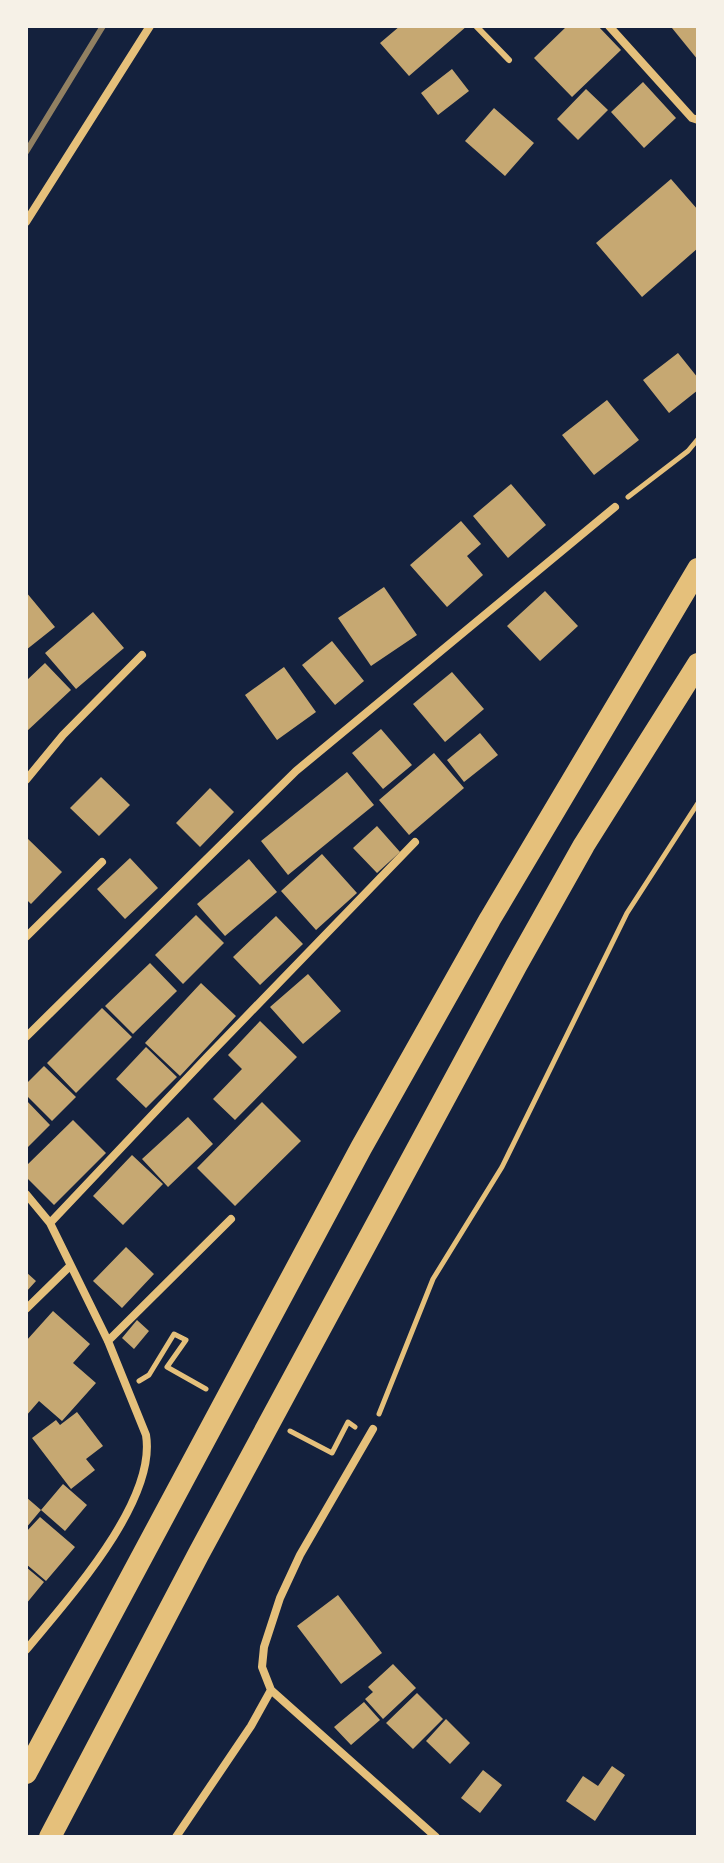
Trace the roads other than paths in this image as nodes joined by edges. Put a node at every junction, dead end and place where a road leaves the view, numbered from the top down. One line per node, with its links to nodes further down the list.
1 (150, 26): 6 (street)
2 (476, 26): 4 (lane)
3 (609, 26): 5 (street)
4 (509, 60)
5 (698, 120)
6 (26, 222)
7 (615, 507): 15 (street)
8 (698, 569): 25 (highway)
9 (142, 655): 11 (street)
10 (698, 664): 26 (highway)
11 (26, 780)
12 (415, 842): 18 (street)
13 (102, 862): 14 (street)
14 (26, 937)
15 (26, 1037)
16 (26, 1194): 18 (street)
17 (231, 1219): 21 (street)
18 (50, 1223): 19 (street)
19 (70, 1266): 20 (street); 21 (street)
20 (26, 1309)
21 (108, 1341): 23 (street)
22 (373, 1429): 24 (street)
23 (26, 1650)
24 (271, 1690): 27 (street); 28 (street)
25 (26, 1773)
26 (50, 1837)
27 (176, 1837)
28 (436, 1837)

